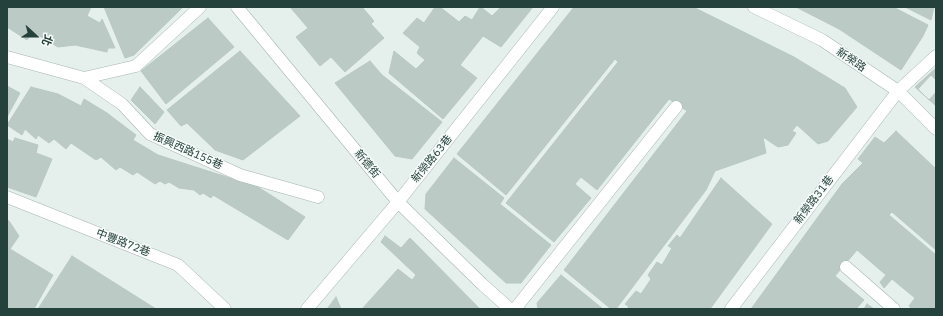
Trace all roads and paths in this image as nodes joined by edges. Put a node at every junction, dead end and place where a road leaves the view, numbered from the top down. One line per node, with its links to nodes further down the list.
1 (200, 7): 7 (street)
2 (237, 7): 13 (street, 新德街)
3 (553, 7): 13 (street, 新榮路63巷)
4 (754, 7): 8 (street, 新榮路)
5 (936, 56): 8 (street, 新榮路31巷)
6 (7, 57): 7 (street, 振興西路155巷)
7 (84, 78): 12 (street, 振興西路155巷)
8 (898, 91): 10 (street, 新榮路); 19 (street, 新榮路31巷)
9 (676, 107): 18 (street)
10 (936, 129)
11 (7, 197): 15 (street, 中豐路72巷)
12 (318, 197)
13 (398, 202): 16 (street, 新榮路63巷); 17 (street, 新德街)
14 (846, 267): 20 (street)
15 (225, 309)
16 (307, 309)
17 (510, 309)
18 (515, 309)
19 (731, 309)
20 (894, 309)

